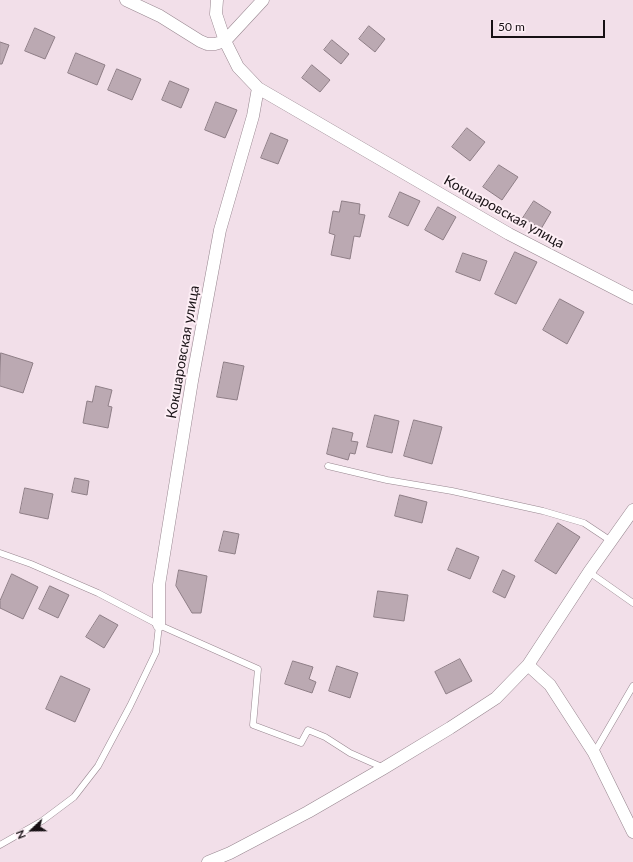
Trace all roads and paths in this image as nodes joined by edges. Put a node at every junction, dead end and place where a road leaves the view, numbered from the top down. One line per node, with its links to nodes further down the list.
1 (126, 0): 4 (street)
2 (217, 0): 4 (street, Кокшаровская улица)
3 (263, 0): 4 (street)
4 (225, 41): 5 (street, Кокшаровская улица)
5 (258, 88): 6 (street, Кокшаровская улица); 13 (street, Кокшаровская улица)
6 (633, 298)
7 (328, 466): 9 (lane)
8 (633, 510): 9 (street)
9 (611, 541): 11 (street)
10 (0, 553): 13 (lane)
11 (589, 572): 12 (lane); 14 (street)
12 (633, 603)
13 (159, 625): 17 (lane); 19 (lane)
14 (528, 665): 16 (street); 17 (street)
15 (633, 686): 16 (lane)
16 (594, 752): 18 (street)
17 (384, 768): 20 (street)
18 (633, 832)
19 (0, 845)
20 (208, 862)

